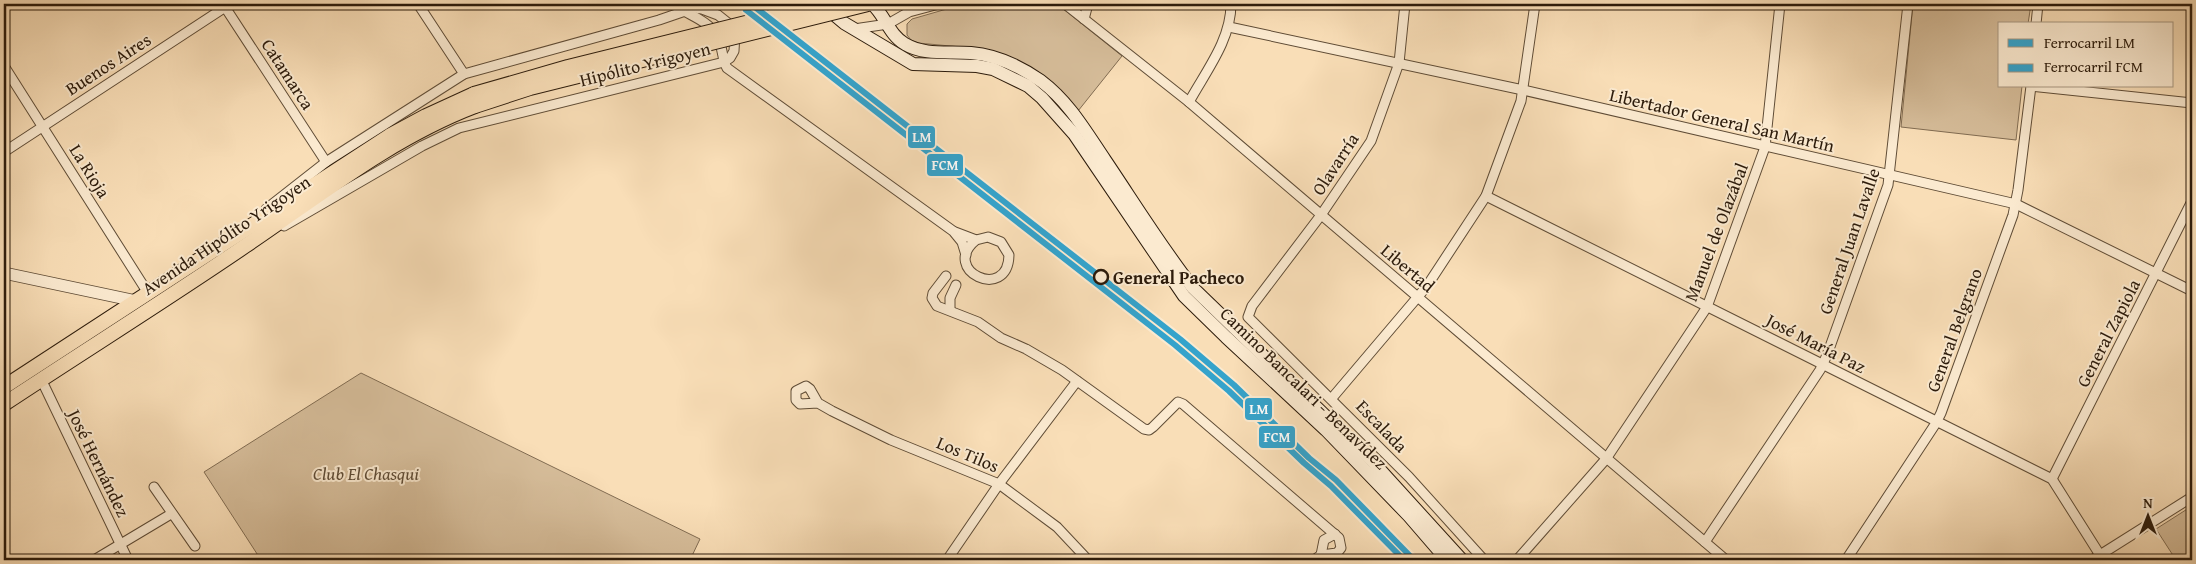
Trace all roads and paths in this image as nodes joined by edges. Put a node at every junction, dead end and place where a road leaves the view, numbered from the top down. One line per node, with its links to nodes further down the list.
1 (418, 4): 25 (street)
2 (674, 4): 16 (street)
3 (868, 4): 29 (main road, bridge)
4 (872, 4): 19 (main road, Camino Bancalari - Benavídez)
5 (939, 4): 19 (street)
6 (1065, 4): 17 (street, Libertad)
7 (1088, 4): 17 (street)
8 (1231, 4): 20 (street)
9 (1405, 4): 23 (street, Olavarría)
10 (1535, 4): 28 (street)
11 (1780, 4): 33 (street, Manuel de Olazábal)
12 (1908, 4): 36 (street, General Juan Lavalle)
13 (2038, 4): 18 (street)
14 (226, 5): 32 (street, Buenos Aires); 35 (street, Catamarca)
15 (825, 5): 21 (main road, Camino Bancalari - Benavídez); 29 (main road, bridge)
16 (682, 11): 22 (street); 22 (street, Hipólito Yrigoyen); 25 (street, Hipólito Yrigoyen)
17 (1084, 19): 30 (street, Libertad)
18 (2036, 22)
19 (888, 24): 21 (street); 82 (main road, Camino Bancalari - Benavídez)
20 (1229, 27): 23 (street, Libertador General San Martín); 30 (street)
21 (854, 29): 81 (main road, Camino Bancalari - Benavídez)
22 (724, 62): 41 (street); 44 (street, Hipólito Yrigoyen)
23 (1399, 62): 28 (street, Libertador General San Martín); 40 (street, Olavarría)
24 (4, 66): 32 (street, La Rioja)
25 (464, 74): 35 (street, Hipólito Yrigoyen)
26 (2031, 88): 39 (street, General Belgrano)
27 (2050, 88): 31 (street)
28 (1523, 90): 33 (street, Libertador General San Martín); 37 (street)
29 (475, 100): 43 (main road, Avenida Hipólito Yrigoyen); 44 (main road, Avenida Hipólito Yrigoyen)
30 (1189, 102): 40 (street, Libertad)
31 (2192, 103)
32 (43, 126): 34 (street, Buenos Aires); 51 (street, La Rioja)
33 (1765, 147): 36 (street, Libertador General San Martín); 53 (street, Manuel de Olazábal)
34 (4, 152)
35 (326, 162): 43 (street, Hipólito Yrigoyen)
36 (1890, 175): 39 (street, Libertador General San Martín); 56 (street, General Juan Lavalle)
37 (1486, 196): 52 (street); 53 (street, José María Paz)
38 (2192, 200): 47 (street, General Zapiola)
39 (2016, 204): 47 (street, Libertador General San Martín); 63 (street, General Belgrano)
40 (1321, 215): 52 (street, Libertad); 55 (street, Olavarría)
41 (953, 231): 42 (street); 45 (street)
42 (976, 240): 45 (street); 45 (street)
43 (225, 242): 51 (main road, Avenida Hipólito Yrigoyen)
44 (233, 254): 57 (main road, Avenida Hipólito Yrigoyen)
45 (966, 255)
46 (4, 273): 51 (street)
47 (2157, 273): 50 (street, Libertador General San Martín); 65 (street, General Zapiola)
48 (946, 276): 54 (street)
49 (956, 285): 54 (street)
50 (2192, 291)
51 (142, 297): 59 (main road, Avenida Hipólito Yrigoyen)
52 (1418, 298): 60 (street); 64 (street, Libertad)
53 (1707, 307): 56 (street, José María Paz); 64 (street, Manuel de Olazábal)
54 (950, 310): 58 (street)
55 (1250, 320): 60 (street, Escalada)
56 (1824, 364): 63 (street, José María Paz); 72 (street, General Juan Lavalle)
57 (42, 379): 62 (main road, Avenida Hipólito Yrigoyen); 73 (street, José Hernández)
58 (1077, 381): 66 (street); 71 (street)
59 (4, 387)
60 (1332, 398): 83 (street, Escalada)
61 (818, 402): 66 (street, Los Tilos)
62 (4, 404)
63 (1936, 423): 65 (street, José María Paz); 86 (street, General Belgrano)
64 (1606, 458): 72 (street, Libertad); 84 (street, Manuel de Olazábal)
65 (2052, 479): 75 (street)
66 (999, 484): 79 (street); 80 (street, Los Tilos)
67 (154, 487): 70 (street)
68 (2192, 488): 69 (street)
69 (2189, 499): 75 (street)
70 (171, 514): 73 (street); 74 (street)
71 (1335, 534): 76 (street); 76 (street)
72 (1705, 542): 85 (street, Libertad)
73 (120, 544): 77 (street); 78 (street, José Hernández)
74 (195, 546)
75 (2100, 555): 87 (street)
76 (1317, 558)
77 (94, 560)
78 (128, 560)
79 (947, 560)
80 (1088, 560)
81 (1447, 560)
82 (1462, 560)
83 (1484, 560)
84 (1517, 560)
85 (1726, 560)
86 (1846, 560)
87 (2092, 560)

